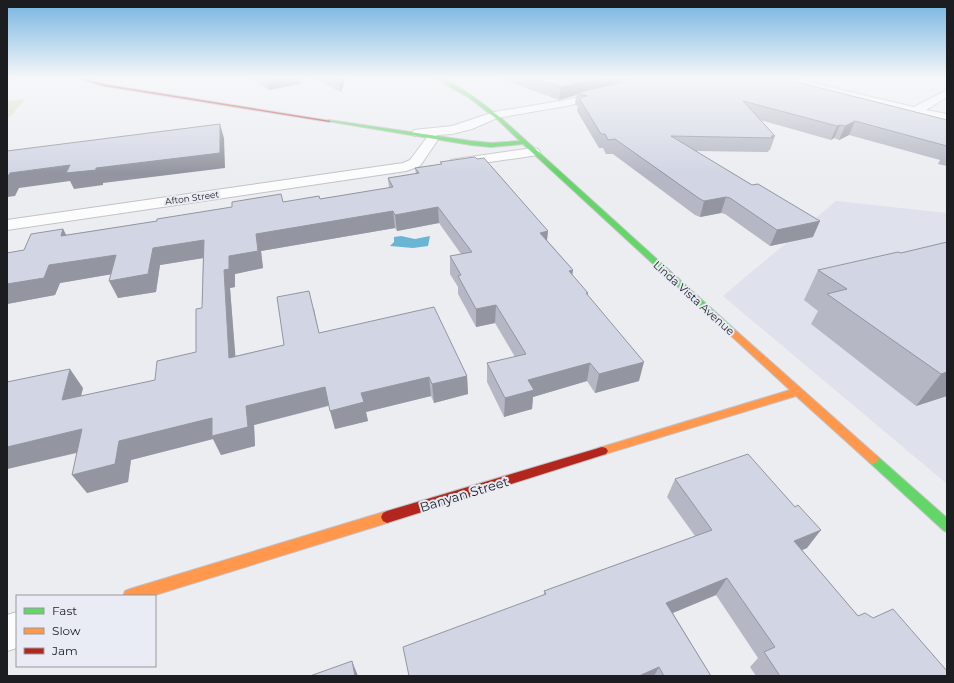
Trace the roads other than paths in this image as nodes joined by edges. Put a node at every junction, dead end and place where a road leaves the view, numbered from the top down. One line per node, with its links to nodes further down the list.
1 (258, 110): 8 (street)
2 (487, 110): 6 (street, Linda Vista Avenue)
3 (528, 110): 6 (street)
4 (910, 110): 5 (street)
5 (915, 111): 7 (street)
6 (494, 115): 8 (street); 10 (street, Linda Vista Avenue)
7 (947, 118)
8 (408, 134): 9 (street)
9 (433, 138): 10 (street); 14 (street, Afton Street)
10 (523, 142): 11 (street, Linda Vista Avenue)
11 (533, 152): 12 (street); 16 (street, Linda Vista Avenue)
12 (443, 165)
13 (428, 167): 14 (street, Afton Street)
14 (377, 172): 15 (street, Afton Street)
15 (7, 225)
16 (799, 392): 17 (street, Linda Vista Avenue); 18 (street, Banyan Street)
17 (947, 526)
18 (133, 595)

